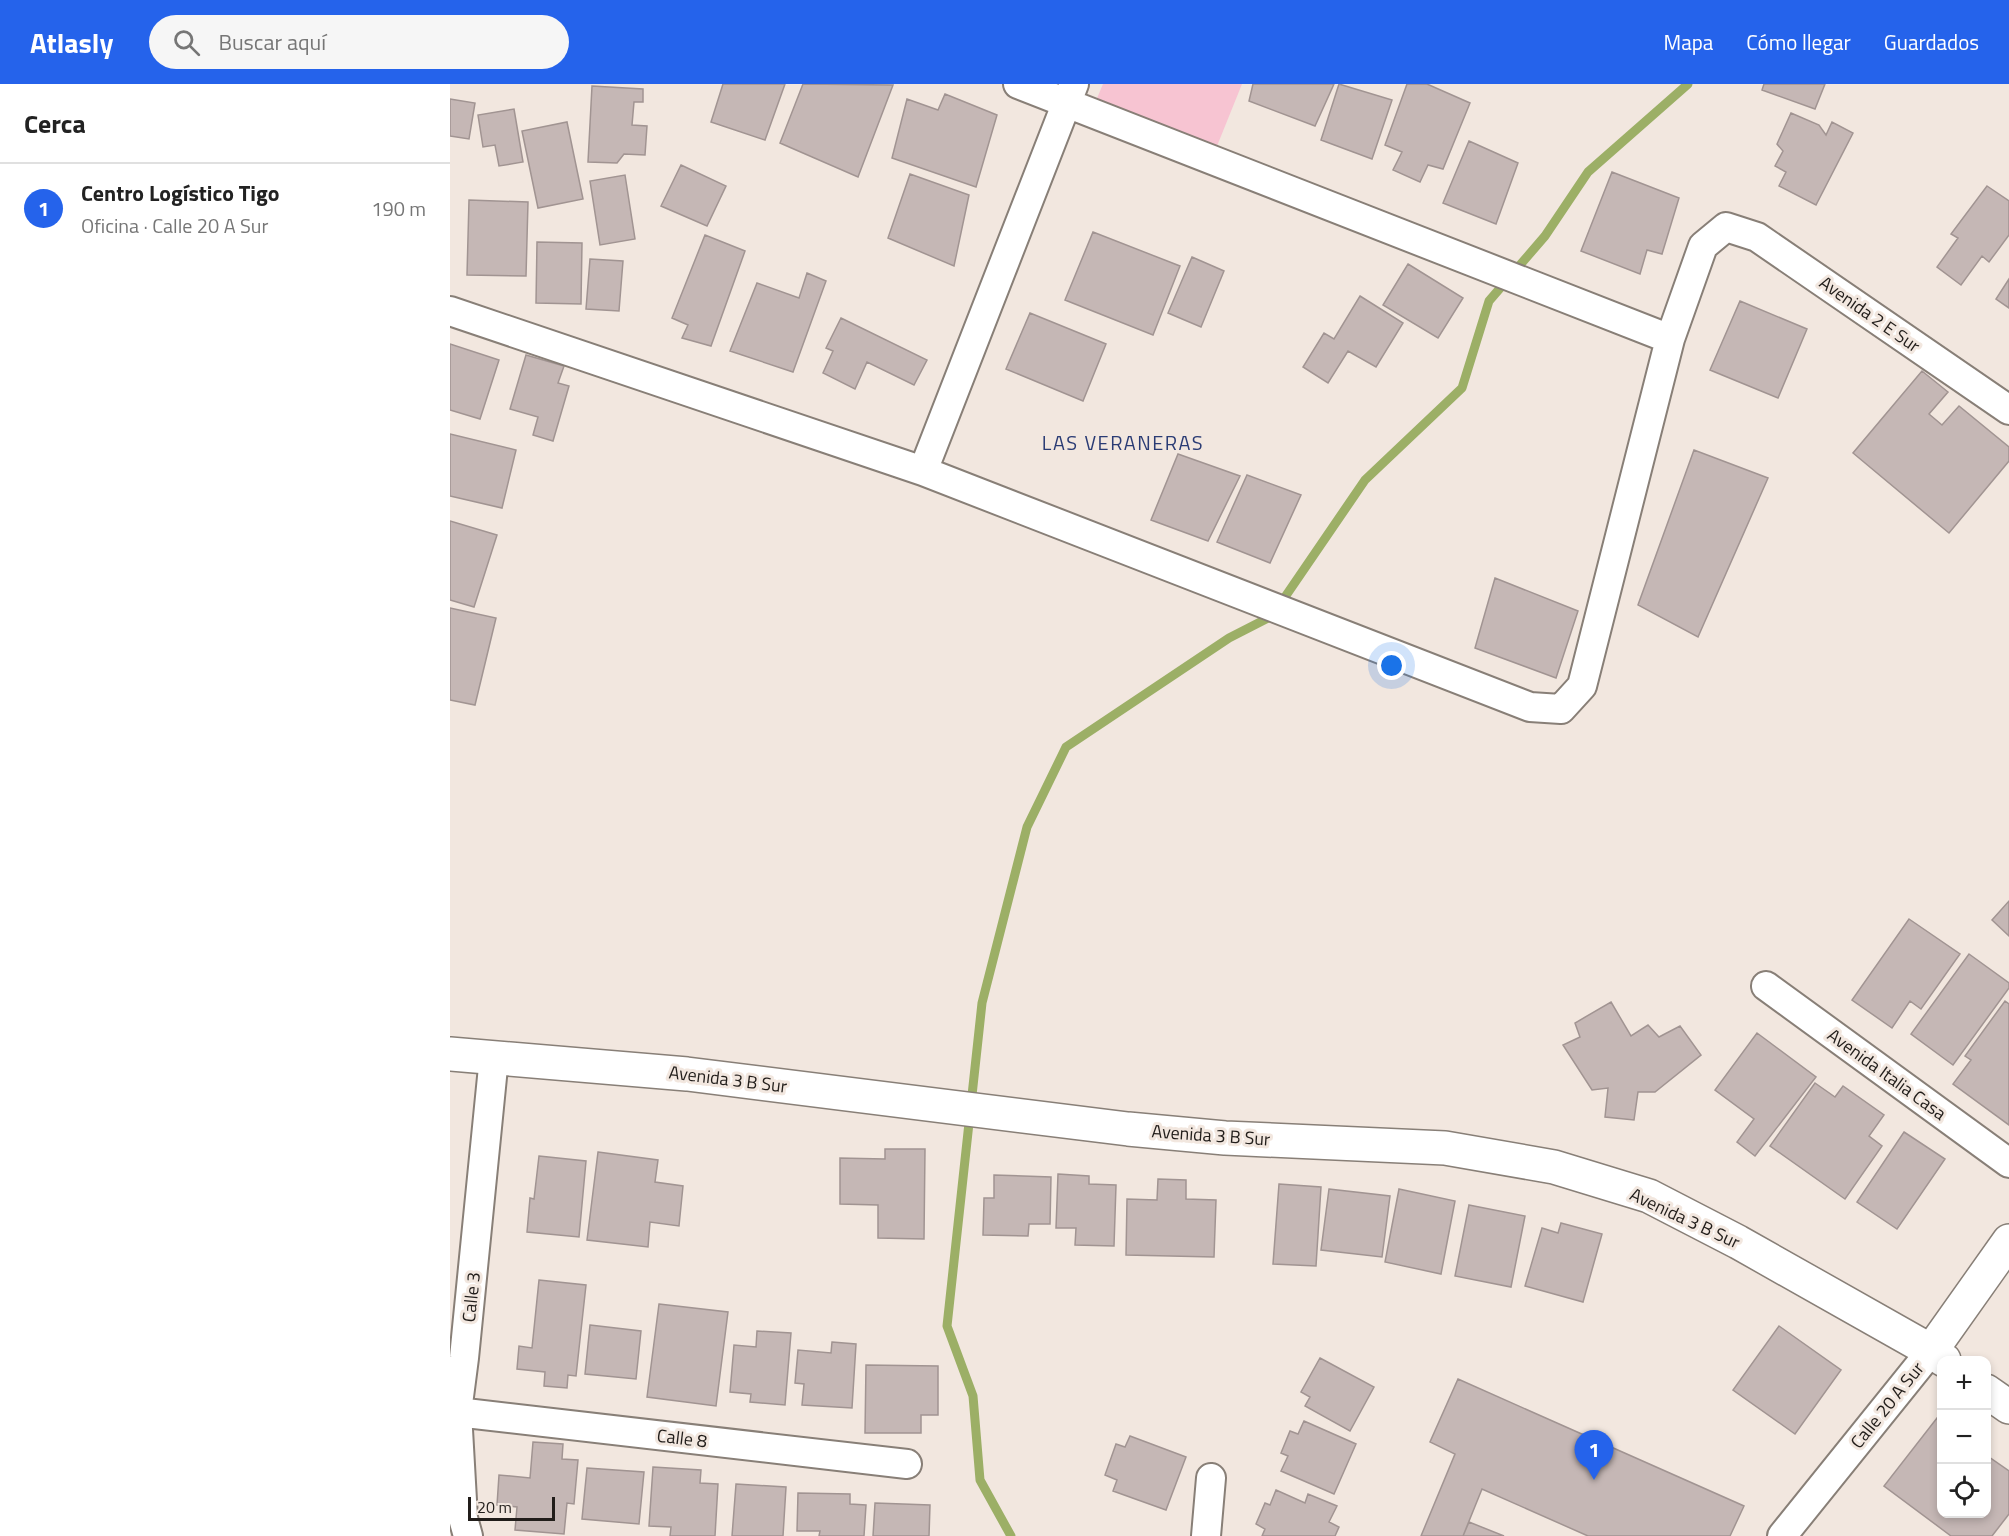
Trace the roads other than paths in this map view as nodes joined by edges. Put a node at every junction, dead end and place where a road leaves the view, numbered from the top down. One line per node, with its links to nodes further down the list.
1 (1018, 84): 2 (street)
2 (1070, 94): 4 (street); 6 (street)
3 (450, 311): 6 (street)
4 (1670, 339): 5 (street, Avenida 2 E Sur); 6 (street)
5 (2009, 410)
6 (923, 471)
7 (1766, 986): 10 (street, Avenida Italia Casa)
8 (450, 1054): 9 (street, Avenida 3 B Sur)
9 (494, 1057): 12 (street, Avenida 3 B Sur); 16 (street, Calle 3)
10 (2009, 1163)
11 (2009, 1241): 12 (street, Calle 20 A Sur)
12 (1938, 1356)
13 (1937, 1357): 21 (street, Calle 20 A Sur)
14 (1991, 1394): 15 (street)
15 (2009, 1407)
16 (457, 1412): 17 (street, Calle 8); 19 (street, Calle 3)
17 (907, 1464)
18 (1211, 1478): 20 (street)
19 (468, 1536)
20 (1206, 1536)
21 (1782, 1536)

